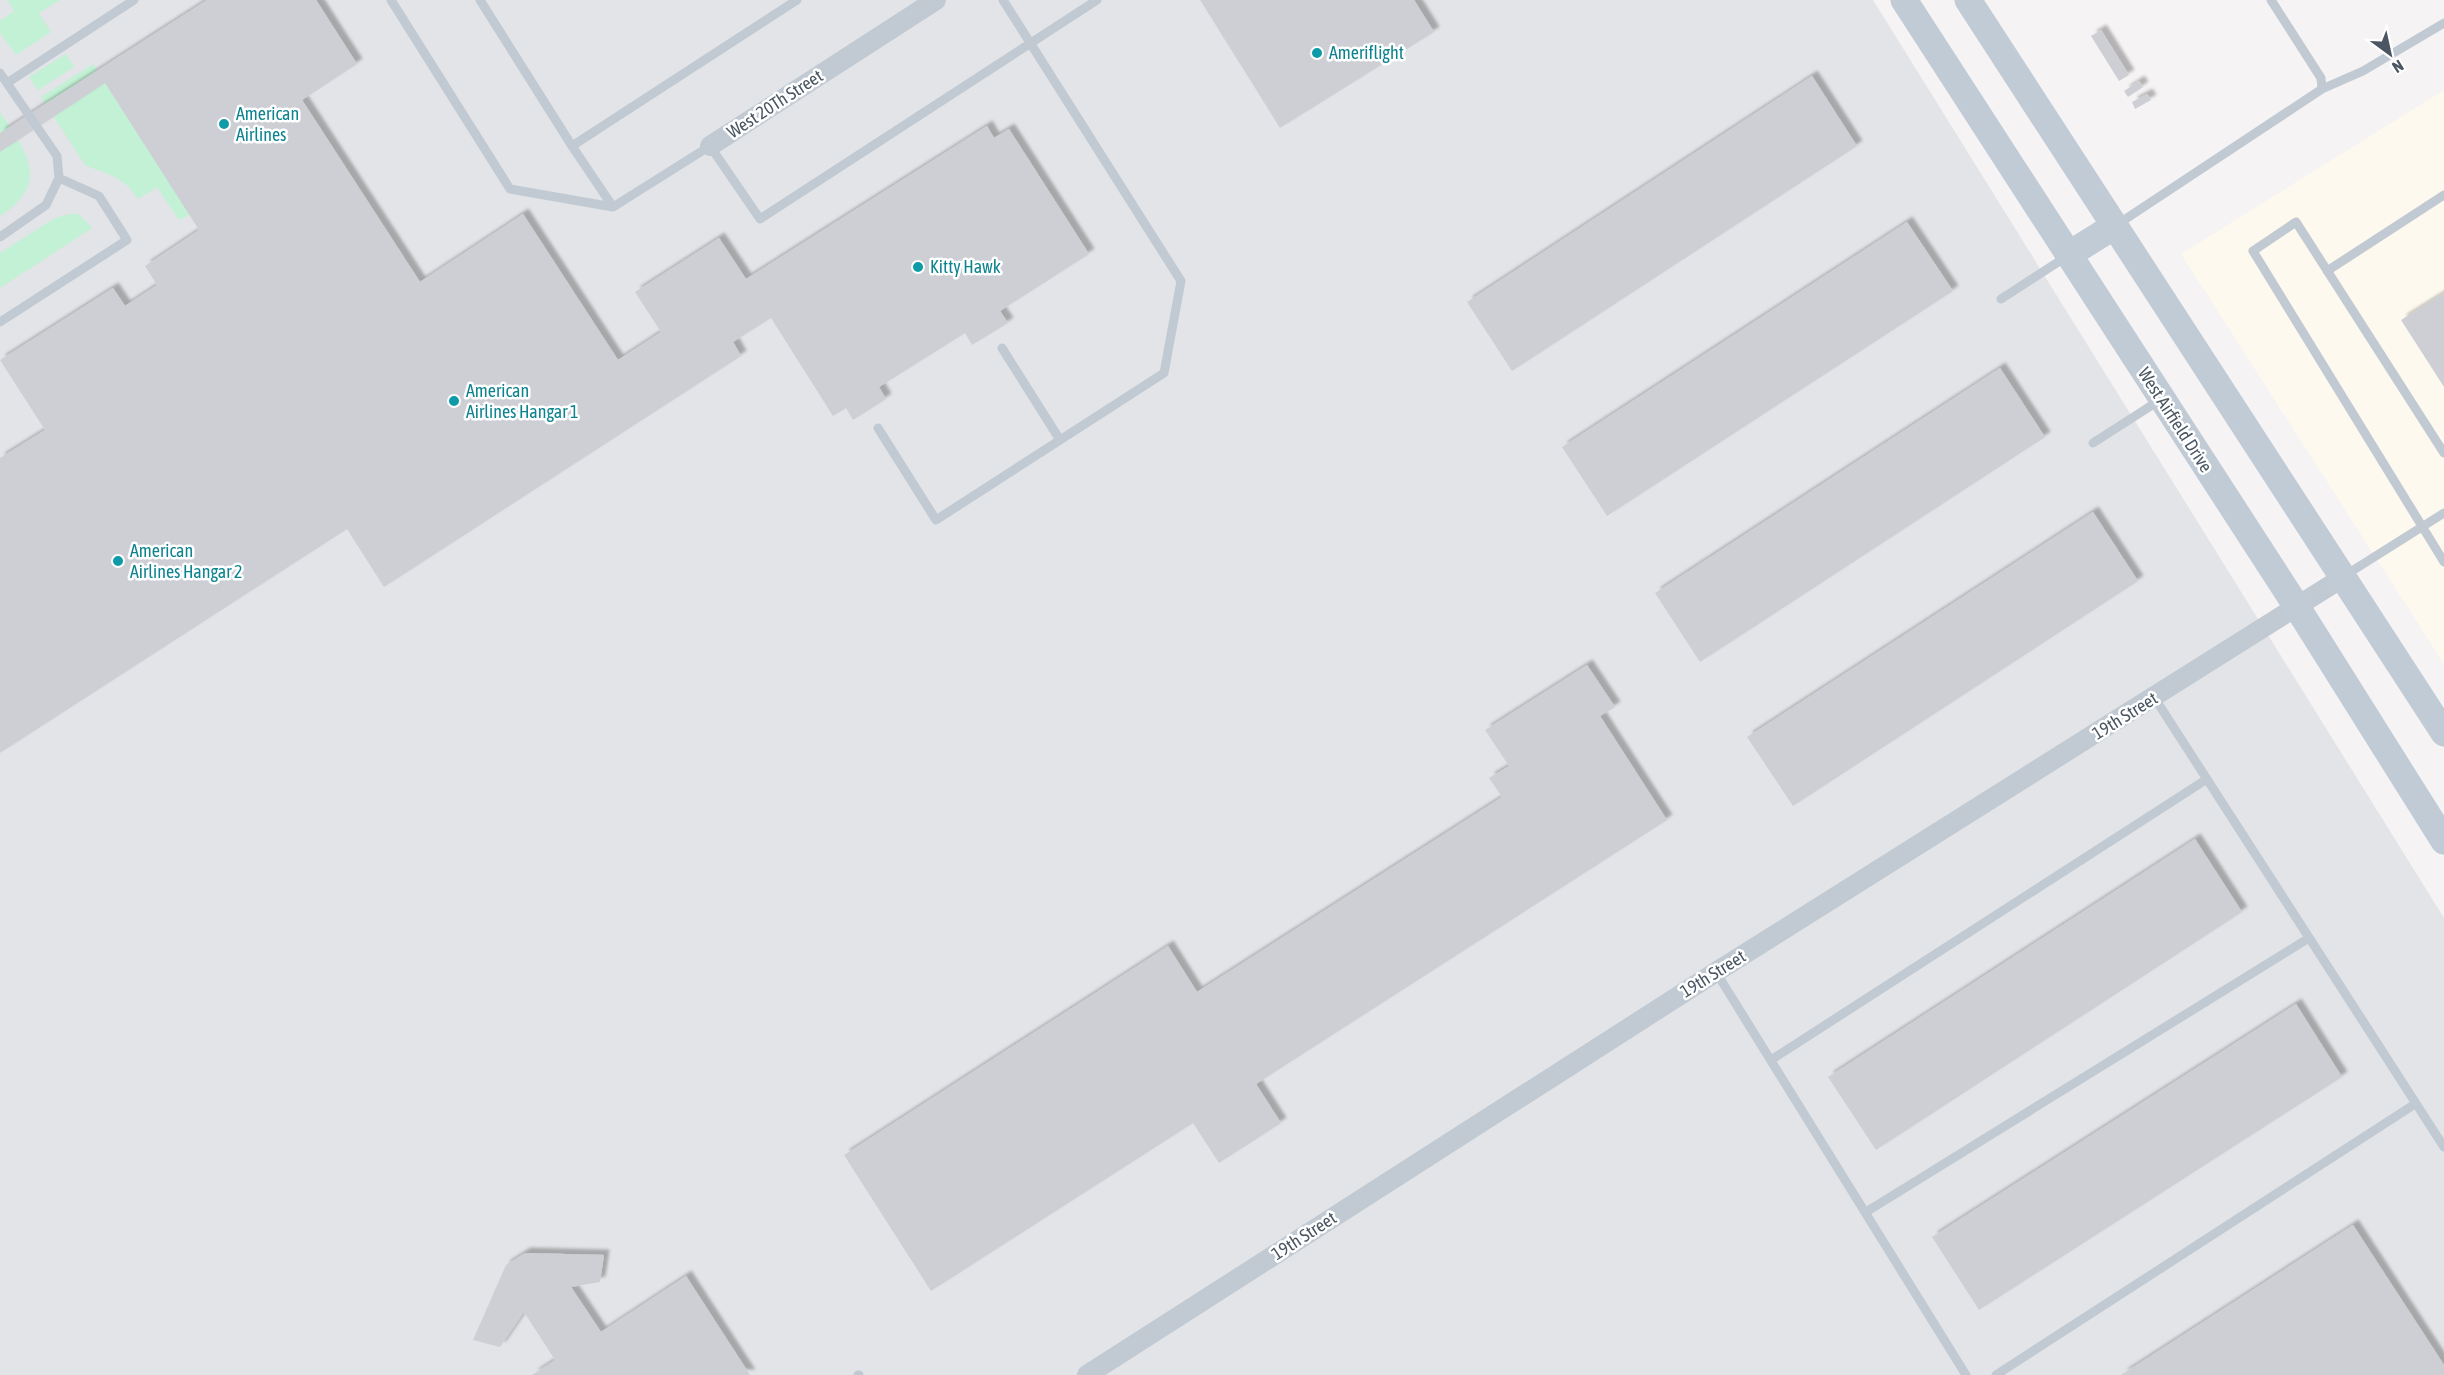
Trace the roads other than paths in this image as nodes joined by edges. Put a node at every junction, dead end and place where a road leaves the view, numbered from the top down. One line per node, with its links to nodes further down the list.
1 (134, 0): 14 (lane)
2 (391, 0): 20 (lane)
3 (480, 0): 16 (lane)
4 (797, 0): 16 (lane)
5 (936, 0): 17 (street, West 20Th Street)
6 (1003, 0): 12 (lane)
7 (1096, 0): 12 (lane)
8 (1904, 0): 23 (street, West Airfield Drive)
9 (1968, 0): 21 (street)
10 (2271, 0): 15 (lane)
11 (2444, 23): 15 (lane)
12 (1031, 42): 17 (lane); 30 (lane)
13 (0, 73): 14 (lane)
14 (7, 83): 18 (lane)
15 (2322, 89): 21 (lane)
16 (572, 146): 20 (lane)
17 (710, 146): 20 (lane, West 20Th Street)
18 (59, 178): 22 (lane); 26 (lane)
19 (2444, 195): 24 (lane)
20 (613, 207)
21 (2113, 227): 23 (street); 36 (street)
22 (0, 237)
23 (2068, 255): 25 (lane); 28 (street, West Airfield Drive)
24 (2327, 272): 32 (lane); 34 (lane)
25 (2001, 300)
26 (0, 322)
27 (1002, 348): 30 (lane)
28 (2162, 399): 31 (lane); 37 (street, West Airfield Drive)
29 (878, 428): 30 (lane)
30 (1060, 440)
31 (2093, 443)
32 (2444, 453)
33 (2444, 513): 34 (lane)
34 (2421, 527): 35 (lane); 36 (lane)
35 (2444, 562)
36 (2342, 578): 37 (street, 19th Street); 39 (street)
37 (2297, 607): 38 (street, 19th Street); 41 (street, West Airfield Drive)
38 (2154, 697): 40 (lane); 43 (street, 19th Street)
39 (2444, 733)
40 (2207, 779): 42 (lane); 44 (lane)
41 (2444, 841)
42 (2309, 938): 45 (lane); 47 (lane)
43 (1716, 972): 44 (lane); 48 (street, 19th Street)
44 (1771, 1060): 47 (lane)
45 (2415, 1104): 46 (lane); 50 (lane)
46 (2444, 1148)
47 (1866, 1212): 49 (lane)
48 (1087, 1375)
49 (1966, 1375)
50 (1996, 1375)

